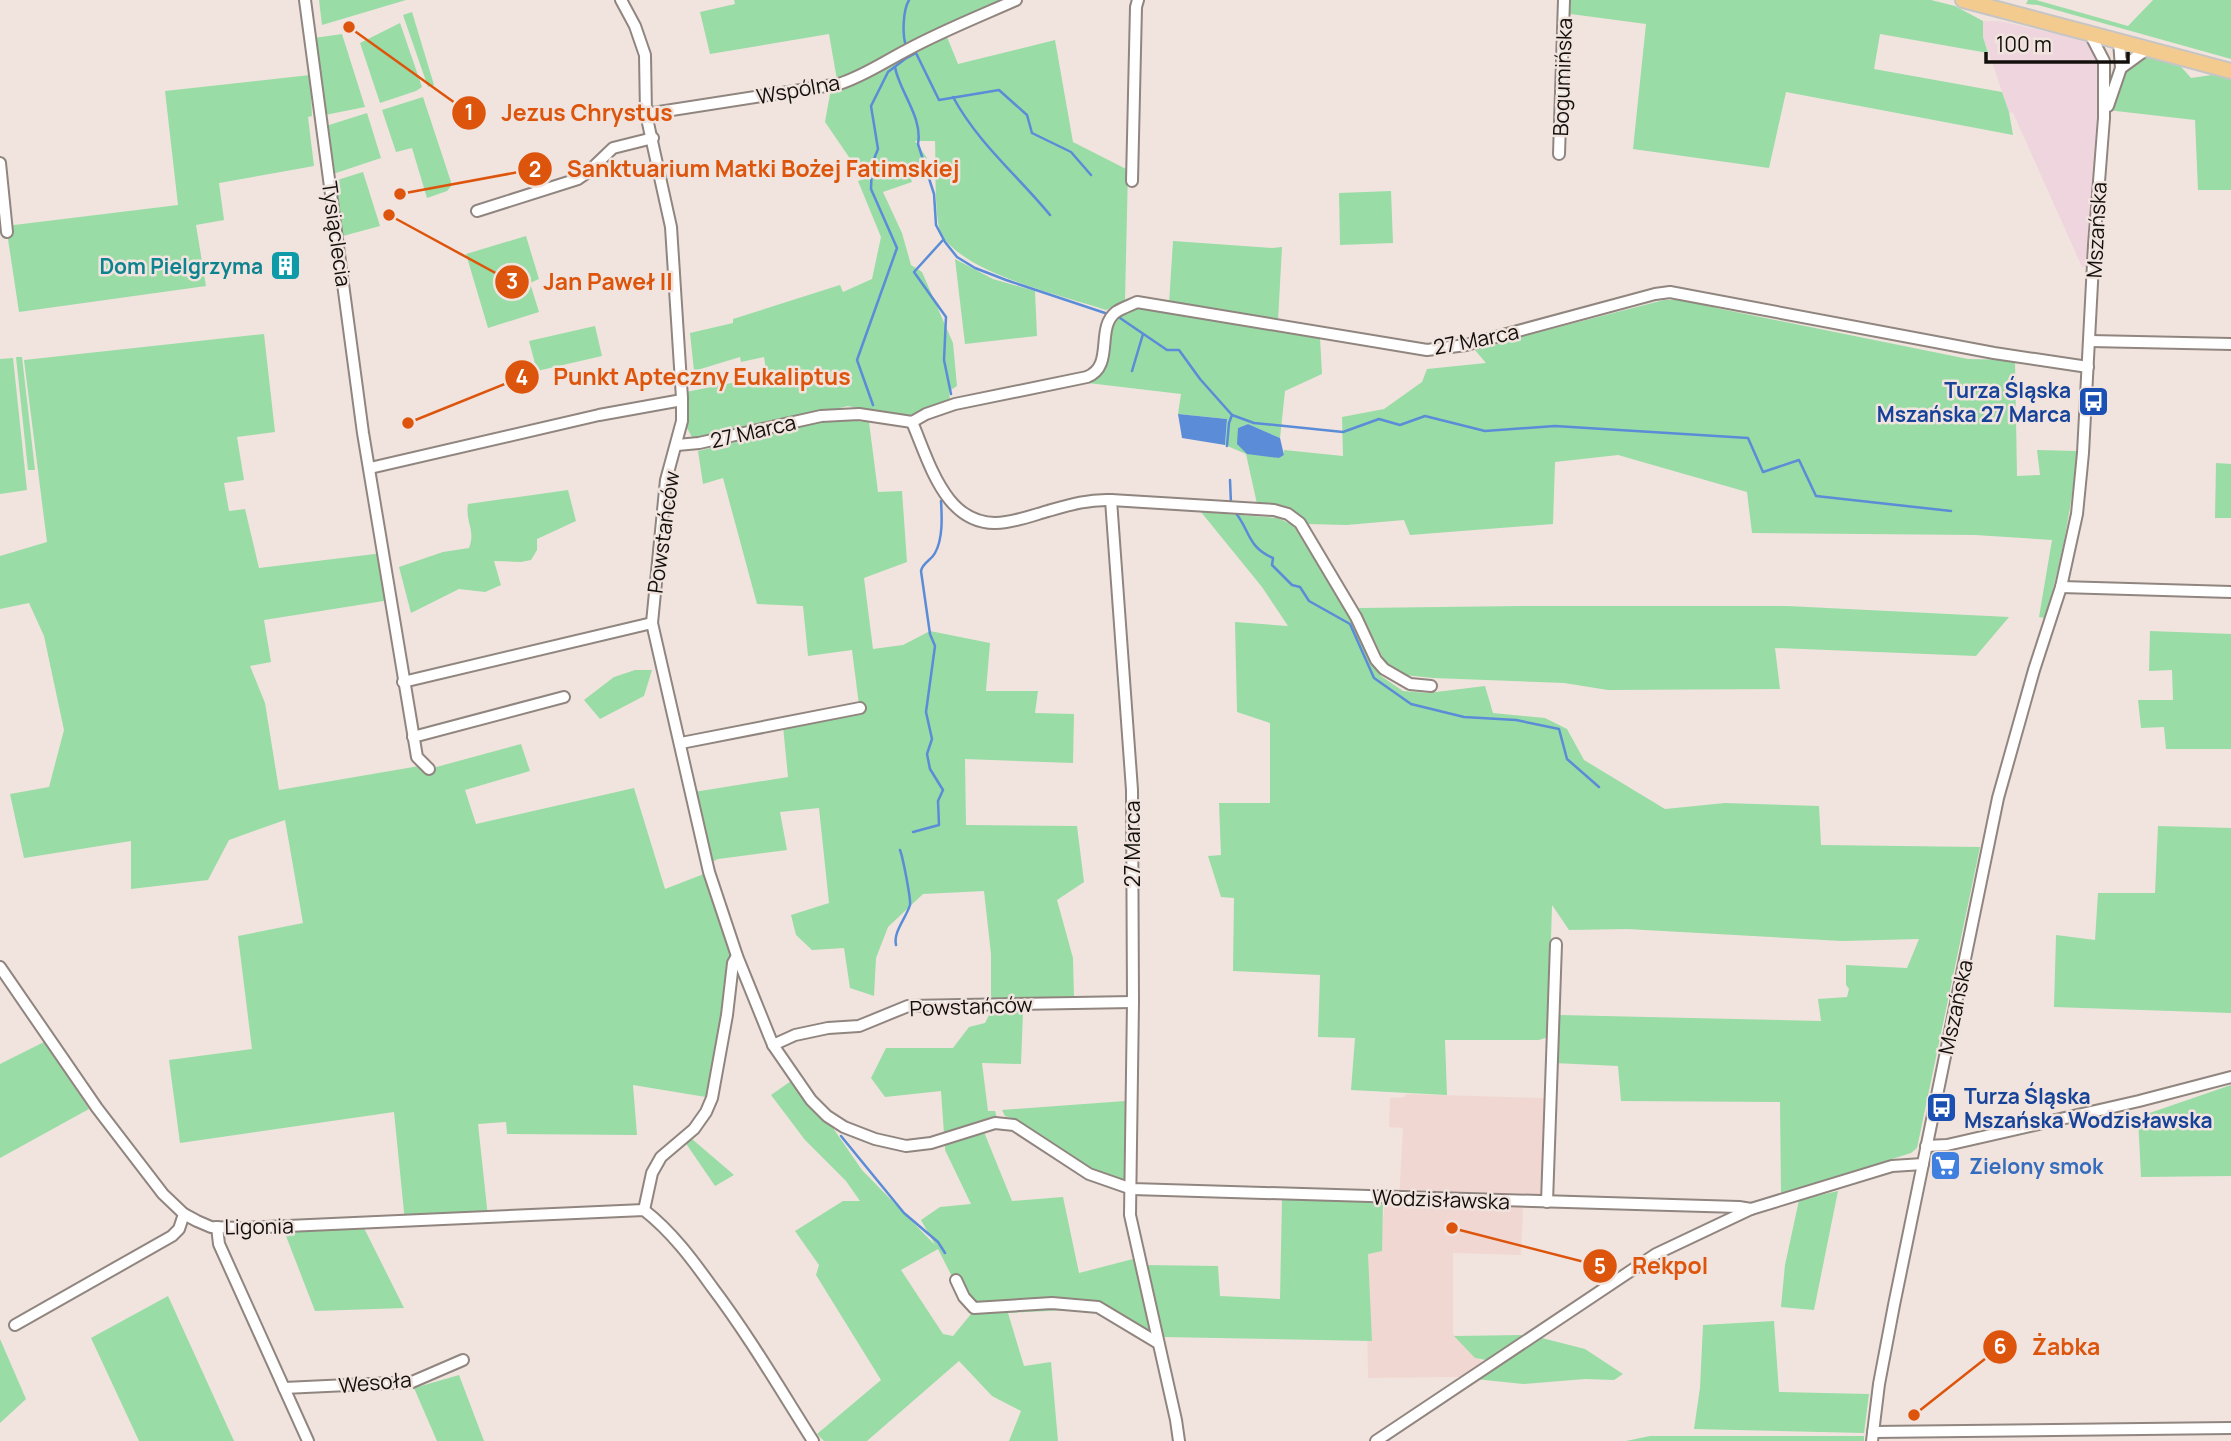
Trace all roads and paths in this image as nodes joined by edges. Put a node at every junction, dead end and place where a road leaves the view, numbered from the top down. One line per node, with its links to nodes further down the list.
1 (305, 0): 27 (street, Tysiąclecia)
2 (621, 0): 13 (street, Powstańców)
3 (1016, 0): 13 (street, Wspólna)
4 (1138, 0): 18 (street)
5 (1564, 0): 16 (street, Bogumińska)
6 (1967, 1): 7 (main road)
7 (2090, 34): 8 (main road); 10 (street)
8 (2119, 41): 9 (main road); 10 (street); 11 (street)
9 (2147, 49): 11 (street); 12 (main road)
10 (2104, 61): 14 (street, Mszańska)
11 (2121, 68): 14 (street, Mszańska)
12 (2231, 71)
13 (646, 114): 15 (street, Powstańców)
14 (2104, 118): 21 (street, Mszańska)
15 (653, 138): 19 (street); 24 (street, Powstańców)
16 (1559, 154)
17 (0, 163): 20 (street)
18 (1132, 181)
19 (477, 211)
20 (7, 232)
21 (2090, 341): 22 (street); 23 (street, Mszańska)
22 (2231, 344)
23 (2088, 367): 25 (street, 27 Marca); 29 (street, Mszańska)
24 (682, 400): 26 (street, Powstańców); 27 (street)
25 (912, 422): 26 (street, 27 Marca); 28 (street)
26 (677, 445): 31 (street, Powstańców)
27 (370, 468): 32 (street, Tysiąclecia)
28 (1111, 500): 33 (street); 42 (street, 27 Marca)
29 (2061, 587): 30 (street); 45 (street, Mszańska)
30 (2231, 592)
31 (652, 623): 32 (street, Powstańców); 37 (street, Powstańców)
32 (403, 682): 36 (street, Tysiąclecia)
33 (1431, 686)
34 (564, 697): 36 (street)
35 (860, 708): 37 (street)
36 (413, 737): 38 (street, Tysiąclecia)
37 (681, 743): 40 (street, Powstańców)
38 (429, 769)
39 (1556, 944): 48 (street)
40 (737, 956): 43 (street, Powstańców); 50 (street)
41 (0, 967): 51 (street, Ligonia)
42 (1133, 1002): 43 (street, Powstańców); 47 (street, 27 Marca)
43 (773, 1045): 47 (street, Powstańców)
44 (2231, 1077): 45 (street)
45 (1926, 1146): 46 (street, Mszańska)
46 (1923, 1164): 49 (street, Wodzisławska); 59 (street, Mszańska)
47 (1132, 1189): 48 (street, Wodzisławska); 55 (street)
48 (1547, 1202): 49 (street, Wodzisławska)
49 (1751, 1209): 63 (street, Wodzisławska)
50 (645, 1210): 52 (street, Ligonia); 61 (street)
51 (184, 1214): 52 (street, Ligonia); 54 (street)
52 (217, 1227): 57 (street)
53 (956, 1280): 55 (street)
54 (15, 1325)
55 (1158, 1343): 62 (street)
56 (463, 1360): 57 (street, Wesoła)
57 (284, 1388): 60 (street)
58 (2231, 1429): 59 (street, Mszańska)
59 (1873, 1437)
60 (308, 1441)
61 (813, 1441)
62 (1179, 1441)
63 (1376, 1441)

